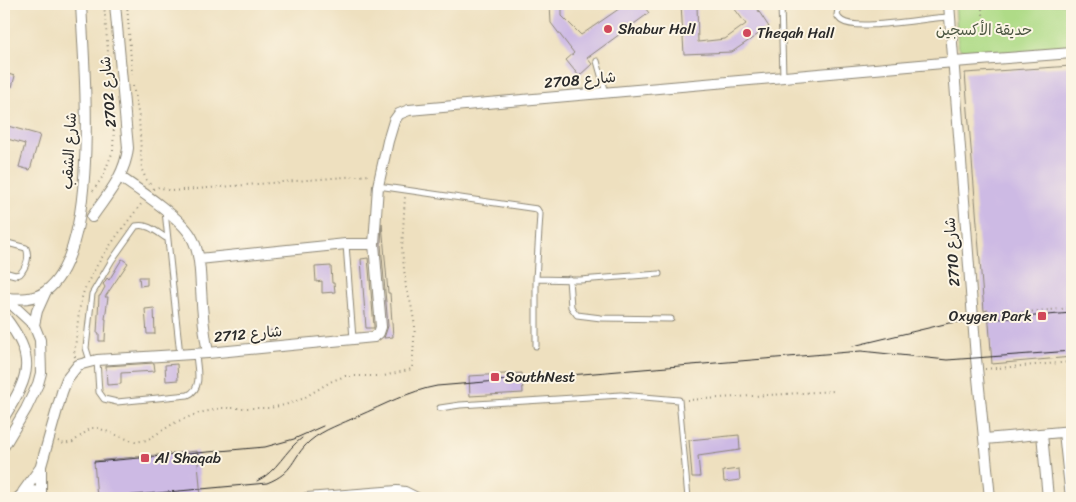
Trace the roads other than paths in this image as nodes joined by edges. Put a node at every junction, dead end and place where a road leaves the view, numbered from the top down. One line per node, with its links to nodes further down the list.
1 (81, 4): 25 (street, شارع الشقب)
2 (115, 4): 12 (street, شارع 2702)
3 (781, 4): 10 (lane)
4 (839, 4): 6 (lane)
5 (949, 4): 6 (street, شارع 2710)
6 (950, 17): 9 (street, شارع 2710)
7 (1072, 53): 9 (street, شارع 2708)
8 (597, 61): 11 (lane)
9 (954, 62): 10 (street, شارع 2708); 40 (street, شارع 2710)
10 (783, 77): 11 (street, شارع 2708)
11 (606, 93): 13 (street, شارع 2708)
12 (120, 177): 14 (street, شارع 2712); 15 (street, شارع 2702)
13 (378, 186): 19 (street, شارع 2708); 23 (lane)
14 (165, 211): 16 (lane); 20 (street, شارع 2712)
15 (92, 217)
16 (166, 238): 34 (lane); 35 (lane)
17 (4, 242): 21 (lane)
18 (346, 244): 19 (street); 20 (street); 30 (lane)
19 (374, 244): 30 (street, شارع 2712)
20 (199, 260): 32 (street, شارع 2712)
21 (4, 272)
22 (659, 274): 24 (lane)
23 (536, 279): 24 (lane); 31 (lane)
24 (569, 280): 28 (lane)
25 (46, 292): 26 (street); 29 (street, شارع الشقب)
26 (5, 298): 29 (street)
27 (4, 316): 37 (street)
28 (671, 320)
29 (34, 325): 41 (street)
30 (353, 339): 32 (street, شارع 2712)
31 (536, 346)
32 (208, 353): 33 (street)
33 (196, 355): 34 (street); 35 (lane)
34 (180, 356): 35 (street)
35 (94, 360): 42 (street)
36 (440, 408): 47 (lane)
37 (4, 417)
38 (1068, 432): 39 (street); 50 (street)
39 (1042, 434): 40 (street); 49 (street)
40 (985, 439): 48 (street, شارع 2710)
41 (4, 446)
42 (41, 466): 43 (street); 44 (street)
43 (20, 495): 44 (street)
44 (43, 496)
45 (307, 498): 46 (street)
46 (417, 498)
47 (688, 498)
48 (990, 498)
49 (1048, 498)
50 (1071, 498)

